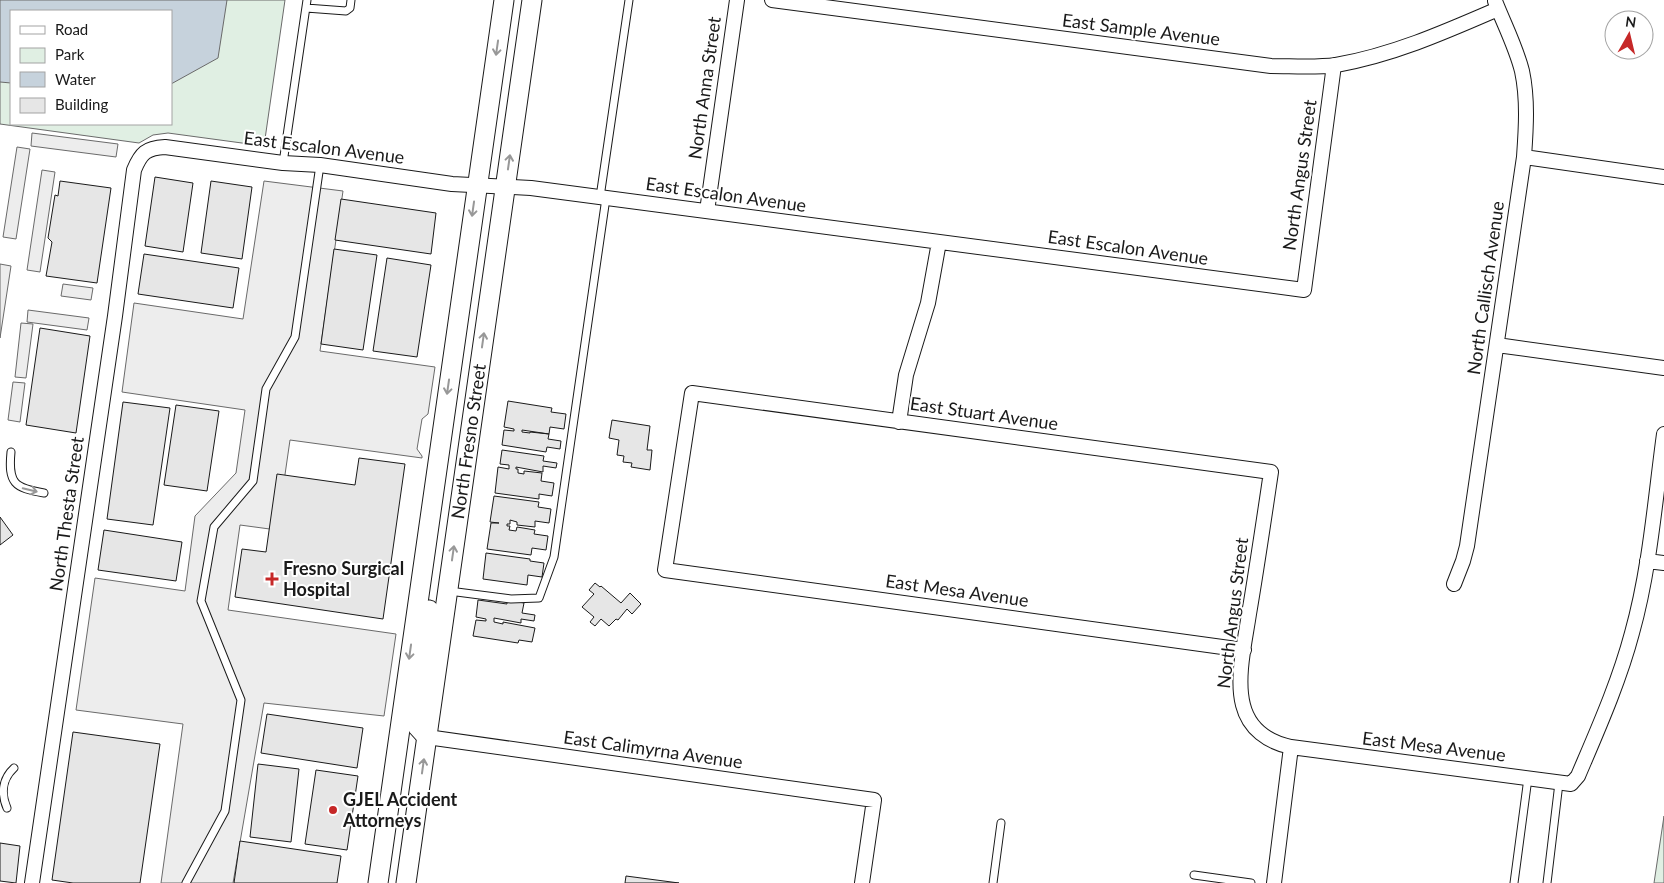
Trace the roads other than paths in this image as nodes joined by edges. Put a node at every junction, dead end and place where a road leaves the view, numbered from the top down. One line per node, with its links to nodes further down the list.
1 (307, 0): 9 (lane)
2 (352, 0): 9 (lane)
3 (504, 0): 16 (main road, North Fresno Street, one-way to 16)
4 (532, 0): 17 (main road, North Fresno Street, one-way to 4)
5 (629, 0): 18 (lane)
6 (737, 0): 19 (street, North Anna Street)
7 (772, 0): 10 (street, East Sample Avenue)
8 (1496, 4): 10 (street, East Sample Avenue); 12 (street, North Callisch Avenue)
9 (306, 8): 13 (lane)
10 (1334, 65): 21 (street, North Angus Street)
11 (144, 152): 13 (street, East Escalon Avenue); 44 (street, North Thesta Street)
12 (1524, 157): 15 (street); 22 (street, North Callisch Avenue)
13 (283, 163): 14 (street, East Escalon Avenue)
14 (320, 165): 16 (street, East Escalon Avenue); 45 (lane)
15 (1664, 177)
16 (477, 186): 17 (street, East Escalon Avenue); 32 (main road, North Fresno Street, one-way to 32)
17 (505, 186): 18 (street, East Escalon Avenue); 34 (main road, North Fresno Street, one-way to 17)
18 (603, 197): 19 (street, East Escalon Avenue); 34 (lane)
19 (707, 211): 20 (street, East Escalon Avenue)
20 (939, 242): 21 (street, East Escalon Avenue); 24 (street)
21 (1304, 290)
22 (1497, 345): 23 (street); 33 (street, North Callisch Avenue)
23 (1664, 368)
24 (899, 422): 27 (street, East Stuart Avenue); 31 (street, East Stuart Avenue)
25 (1664, 434): 29 (street)
26 (11, 452): 28 (lane, one-way to 28)
27 (1271, 472): 35 (street, North Angus Street)
28 (44, 493)
29 (1647, 561): 30 (street); 40 (street)
30 (1664, 563)
31 (665, 570): 35 (street, East Mesa Avenue)
32 (422, 573): 36 (main road); 46 (main road, North Fresno Street, one-way to 46)
33 (1454, 584)
34 (448, 591): 36 (main road, North Fresno Street)
35 (1244, 650): 37 (street, North Angus Street)
36 (427, 737): 47 (main road, North Fresno Street, one-way to 36); 48 (street, East Calimyrna Avenue)
37 (1291, 747): 39 (street, East Mesa Avenue); 51 (street)
38 (14, 768): 41 (lane)
39 (1528, 778): 40 (street, East Mesa Avenue); 52 (lane)
40 (1565, 784): 53 (lane)
41 (7, 808)
42 (1001, 823): 49 (lane)
43 (1194, 875): 50 (lane)
44 (32, 883)
45 (186, 883)
46 (378, 883)
47 (406, 883)
48 (862, 883)
49 (993, 883)
50 (1251, 883)
51 (1274, 883)
52 (1514, 883)
53 (1546, 883)

